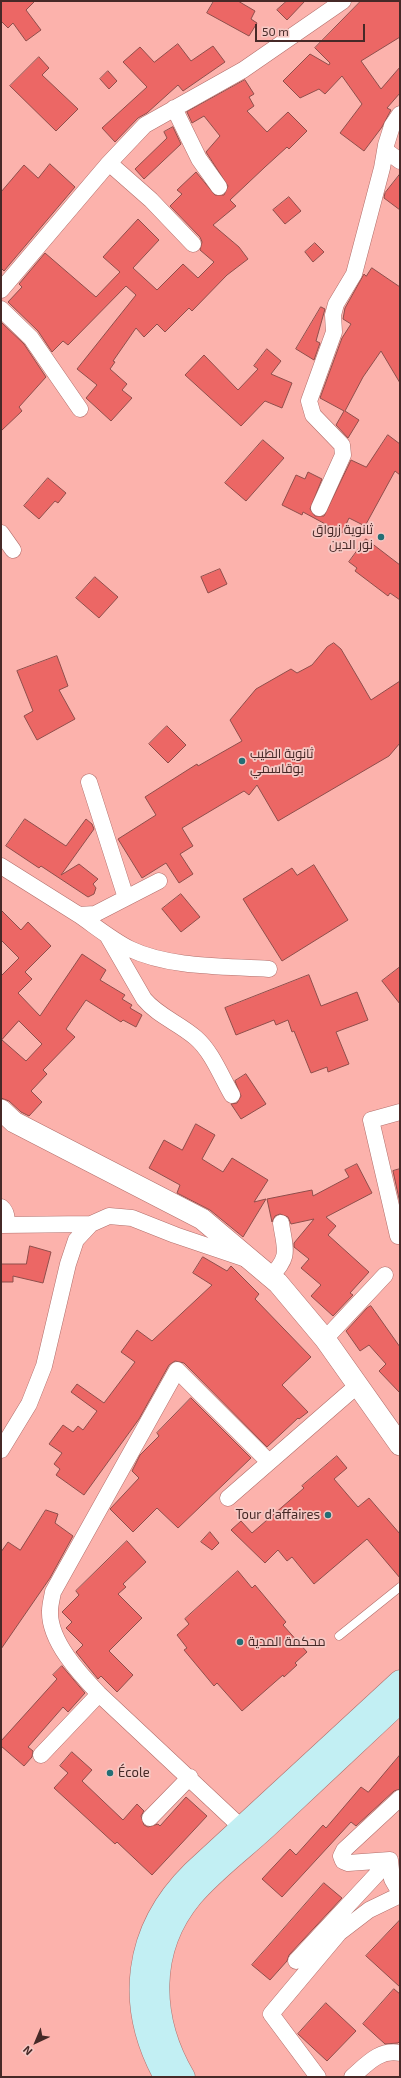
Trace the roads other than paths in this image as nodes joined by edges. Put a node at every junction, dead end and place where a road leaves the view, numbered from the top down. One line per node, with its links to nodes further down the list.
1 (343, 1): 2 (street)
2 (174, 108): 6 (street); 7 (street)
3 (400, 114): 4 (street)
4 (385, 150): 5 (street); 12 (street)
5 (400, 162)
6 (109, 163): 8 (street); 9 (street)
7 (219, 186)
8 (193, 244)
9 (1, 290)
10 (1, 309): 11 (street)
11 (80, 409)
12 (319, 508)
13 (1, 533): 14 (street)
14 (13, 550)
15 (89, 782): 18 (street)
16 (1, 866): 19 (street)
17 (159, 881): 18 (street)
18 (126, 898): 19 (street)
19 (79, 915): 20 (street)
20 (107, 935): 21 (street); 22 (street)
21 (269, 969)
22 (232, 1095)
23 (1, 1110): 30 (street)
24 (400, 1112): 29 (street)
25 (1, 1207): 28 (street)
26 (281, 1223): 32 (street)
27 (91, 1224): 28 (street); 30 (street); 36 (street)
28 (4, 1225)
29 (400, 1235)
30 (251, 1260): 32 (street)
31 (385, 1275): 33 (street)
32 (270, 1277): 33 (street)
33 (325, 1339): 34 (street)
34 (359, 1384): 35 (street); 37 (street)
35 (400, 1445)
36 (1, 1450)
37 (269, 1462): 38 (street); 42 (street)
38 (228, 1498)
39 (400, 1587): 40 (lane)
40 (339, 1636)
41 (400, 1681): 48 (main road)
42 (99, 1694): 44 (street); 45 (street)
43 (400, 1702): 48 (main road)
44 (41, 1755)
45 (190, 1776): 47 (street); 49 (street)
46 (400, 1798): 50 (street)
47 (150, 1818)
48 (264, 1818): 49 (main road); 55 (main road)
49 (241, 1827): 54 (main road)
50 (390, 1860): 51 (street); 52 (street)
51 (400, 1894): 56 (street)
52 (296, 1961)
53 (400, 2053): 57 (street)
54 (165, 2077)
55 (184, 2077)
56 (318, 2077)
57 (352, 2077)

